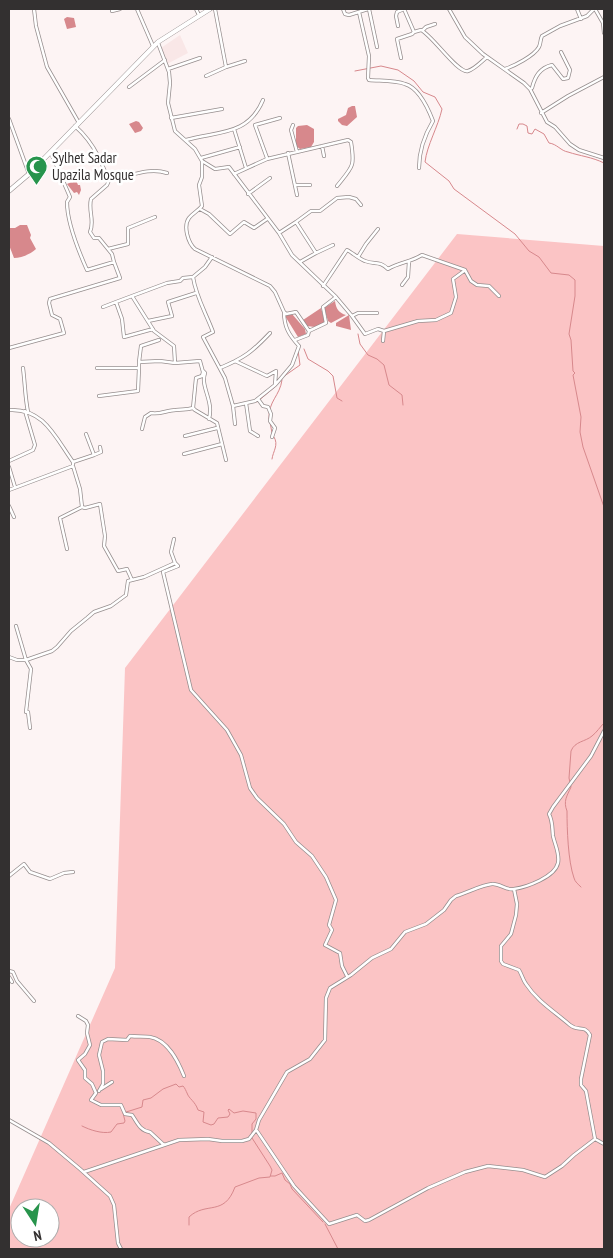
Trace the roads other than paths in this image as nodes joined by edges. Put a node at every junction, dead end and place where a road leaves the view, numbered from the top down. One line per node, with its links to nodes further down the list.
1 (34, 9): 45 (street)
2 (120, 9): 13 (street)
3 (137, 9): 23 (street)
4 (196, 9): 15 (street)
5 (210, 9): 15 (highway)
6 (215, 9): 31 (street)
7 (344, 9): 14 (street)
8 (368, 9): 14 (street); 24 (street)
9 (404, 9): 18 (street); 20 (street)
10 (449, 9): 26 (street)
11 (577, 9): 16 (street)
12 (594, 9): 16 (street); 21 (street)
13 (112, 11)
14 (359, 12): 60 (street)
15 (199, 15): 22 (highway)
16 (581, 18): 33 (street)
17 (435, 24): 19 (street)
18 (398, 26)
19 (423, 30): 20 (street); 26 (street)
20 (414, 32): 28 (street)
21 (604, 33)
22 (158, 42): 23 (highway); 29 (street)
23 (153, 47): 45 (highway)
24 (376, 47)
25 (561, 52): 37 (street)
26 (487, 57): 33 (street)
27 (200, 58): 32 (street)
28 (401, 58)
29 (164, 60): 32 (street); 36 (street)
30 (245, 61): 31 (street)
31 (226, 67): 34 (street)
32 (168, 69): 41 (street)
33 (505, 69): 37 (street)
34 (206, 76)
35 (604, 77): 40 (street)
36 (129, 88)
37 (530, 89): 40 (street)
38 (263, 100): 42 (street)
39 (222, 109): 41 (street)
40 (541, 113): 56 (street)
41 (171, 118): 49 (street)
42 (252, 118): 47 (street); 48 (street)
43 (280, 118): 47 (street)
44 (9, 119): 62 (street)
45 (77, 125): 52 (highway); 64 (street)
46 (293, 125): 53 (street)
47 (255, 126): 58 (street)
48 (234, 129): 49 (street); 51 (street)
49 (186, 140): 57 (street)
50 (322, 146): 53 (street); 55 (street); 68 (street)
51 (240, 147): 57 (street); 59 (street)
52 (50, 152): 62 (highway); 85 (street)
53 (297, 152): 54 (street)
54 (288, 153): 58 (street); 66 (street)
55 (324, 156)
56 (604, 158)
57 (202, 159): 63 (street); 73 (street)
58 (267, 159): 59 (street)
59 (246, 168): 63 (street)
60 (419, 168)
61 (167, 173): 64 (street)
62 (29, 174): 69 (highway)
63 (234, 174): 70 (street)
64 (110, 178): 80 (street)
65 (270, 178): 70 (street)
66 (296, 185): 67 (street); 71 (street)
67 (310, 185)
68 (338, 186)
69 (9, 191)
70 (248, 194): 75 (street)
71 (297, 195)
72 (361, 205): 76 (street)
73 (200, 209): 75 (street); 82 (street)
74 (155, 217): 80 (street)
75 (267, 219): 78 (street)
76 (296, 222): 78 (street); 81 (street)
77 (378, 229): 83 (street)
78 (279, 234): 86 (street)
79 (333, 245): 81 (street)
80 (108, 249): 85 (street)
81 (316, 253): 86 (street)
82 (212, 257): 88 (street); 97 (street)
83 (358, 258): 84 (street); 90 (street)
84 (409, 260): 87 (street); 89 (street)
85 (114, 262): 108 (street)
86 (299, 262): 90 (street)
87 (465, 270): 93 (street); 103 (street)
88 (193, 277): 91 (street); 92 (street)
89 (402, 285)
90 (324, 286): 94 (street)
91 (196, 293): 100 (street); 115 (street)
92 (132, 296): 95 (street); 100 (street)
93 (499, 296)
94 (336, 297): 99 (street); 102 (street)
95 (116, 302): 96 (street); 101 (street)
96 (104, 307)
97 (284, 312): 102 (street); 106 (street)
98 (377, 313): 99 (street)
99 (352, 316): 103 (street)
100 (148, 321): 101 (street)
101 (153, 329): 111 (street)
102 (309, 330): 106 (street)
103 (384, 330): 107 (street)
104 (270, 333): 109 (street)
105 (159, 340): 110 (street)
106 (294, 341): 117 (street)
107 (383, 341)
108 (9, 348)
109 (235, 361): 115 (street); 117 (street)
110 (139, 362): 111 (street); 114 (street)
111 (175, 363): 116 (street)
112 (23, 368): 124 (street)
113 (97, 368): 114 (street)
114 (139, 368): 118 (street)
115 (220, 368): 121 (street)
116 (202, 370): 122 (street); 125 (street)
117 (275, 385): 119 (street)
118 (99, 396)
119 (258, 399): 120 (street); 132 (street)
120 (246, 403): 121 (street); 131 (street)
121 (233, 406): 126 (street)
122 (193, 408): 125 (street); 127 (street)
123 (9, 410): 124 (street)
124 (26, 411): 138 (street); 139 (street)
125 (208, 418): 128 (street)
126 (235, 424)
127 (142, 428)
128 (218, 428): 130 (street); 133 (street)
129 (86, 434): 136 (street)
130 (185, 436)
131 (258, 436)
132 (272, 437)
133 (222, 444): 135 (street); 137 (street)
134 (100, 447): 136 (street)
135 (184, 454)
136 (94, 455): 139 (street)
137 (226, 460)
138 (9, 461)
139 (73, 464): 141 (street); 144 (street)
140 (9, 467): 141 (street)
141 (15, 487): 142 (street)
142 (9, 490)
143 (9, 506): 145 (street)
144 (82, 507): 147 (street); 149 (street)
145 (14, 517)
146 (174, 539): 148 (street)
147 (67, 549)
148 (175, 562): 149 (street); 160 (street)
149 (132, 580): 152 (street)
150 (16, 626): 152 (street)
151 (9, 657): 152 (street)
152 (26, 660): 153 (street)
153 (30, 728)
154 (604, 731): 157 (street)
155 (73, 872): 156 (street)
156 (9, 876)
157 (514, 889): 160 (street); 169 (street)
158 (9, 971): 162 (street)
159 (9, 977): 161 (street)
160 (347, 977): 168 (street)
161 (12, 982)
162 (34, 1001)
163 (78, 1016): 166 (street)
164 (184, 1076): 166 (street)
165 (112, 1082): 166 (street)
166 (98, 1092): 171 (street)
167 (9, 1120): 172 (street)
168 (256, 1130): 169 (street); 171 (street)
169 (595, 1139): 170 (street)
170 (604, 1144)
171 (164, 1146): 172 (street)
172 (84, 1172): 173 (street)
173 (121, 1249)

